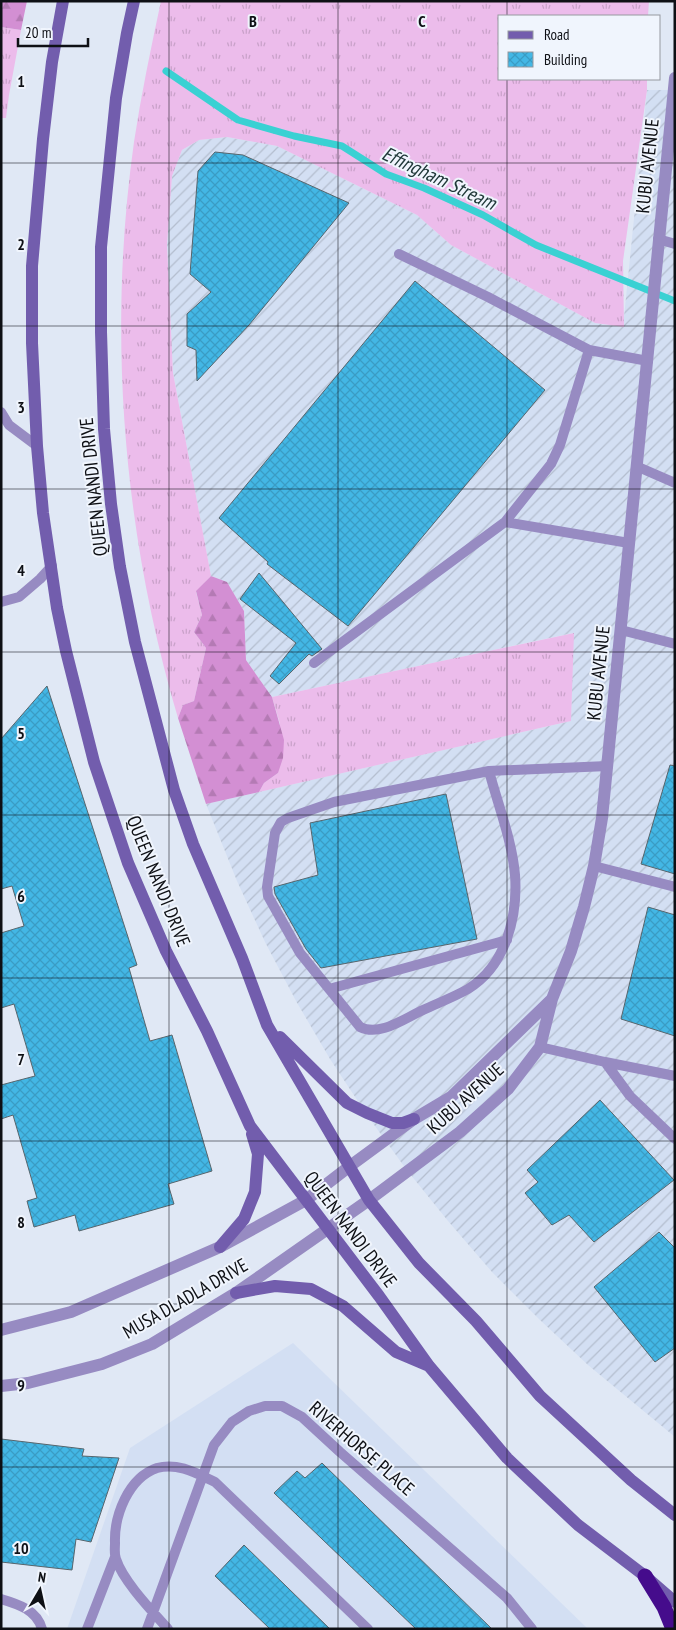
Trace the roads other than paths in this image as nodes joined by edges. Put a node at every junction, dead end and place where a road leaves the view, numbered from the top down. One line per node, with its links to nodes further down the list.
1 (63, 1): 10 (main road, QUEEN NANDI DRIVE)
2 (134, 1): 27 (main road, QUEEN NANDI DRIVE)
3 (675, 78): 4 (street, KUBU AVENUE)
4 (658, 239): 5 (lane); 8 (street, KUBU AVENUE)
5 (675, 244)
6 (399, 254): 7 (lane)
7 (590, 350): 8 (lane); 13 (lane)
8 (648, 361): 11 (street, KUBU AVENUE)
9 (1, 412): 10 (lane)
10 (37, 446): 15 (main road, QUEEN NANDI DRIVE)
11 (636, 466): 12 (lane); 14 (street, KUBU AVENUE)
12 (675, 483)
13 (505, 522): 14 (lane); 19 (lane)
14 (629, 543): 17 (street, KUBU AVENUE)
15 (52, 566): 16 (lane); 32 (main road, QUEEN NANDI DRIVE)
16 (1, 602)
17 (621, 630): 18 (lane); 20 (street, KUBU AVENUE)
18 (675, 644)
19 (314, 663)
20 (608, 766): 21 (lane); 22 (street, KUBU AVENUE)
21 (489, 771): 24 (lane); 25 (lane)
22 (594, 866): 23 (lane); 26 (street, KUBU AVENUE)
23 (675, 887)
24 (506, 940): 25 (lane); 25 (lane)
25 (329, 989)
26 (552, 999): 28 (street, KUBU AVENUE); 31 (street, KUBU AVENUE)
27 (267, 1025): 31 (main road); 34 (main road, QUEEN NANDI DRIVE)
28 (540, 1047): 29 (lane); 36 (street, KUBU AVENUE)
29 (605, 1062): 30 (lane); 33 (lane)
30 (675, 1076)
31 (414, 1119): 34 (street, KUBU AVENUE)
32 (250, 1126): 35 (main road, QUEEN NANDI DRIVE); 38 (main road)
33 (675, 1139)
34 (350, 1166): 35 (street, MUSA DLADLA DRIVE); 36 (main road, QUEEN NANDI DRIVE)
35 (306, 1200): 37 (main road, QUEEN NANDI DRIVE); 38 (street, MUSA DLADLA DRIVE)
36 (369, 1200): 37 (street, MUSA DLADLA DRIVE); 43 (main road, QUEEN NANDI DRIVE)
37 (328, 1229): 39 (street, MUSA DLADLA DRIVE); 41 (main road, QUEEN NANDI DRIVE)
38 (220, 1247): 40 (street, MUSA DLADLA DRIVE)
39 (236, 1293): 41 (main road); 42 (street, MUSA DLADLA DRIVE)
40 (1, 1330)
41 (429, 1366): 45 (main road, QUEEN NANDI DRIVE)
42 (1, 1386)
43 (675, 1515)
44 (115, 1557): 48 (lane); 50 (lane); 53 (lane)
45 (645, 1576): 47 (main road, QUEEN NANDI DRIVE); 55 (highway)
46 (1, 1599): 49 (lane)
47 (675, 1602)
48 (152, 1612): 51 (lane, RIVERHORSE PLACE); 52 (lane); 54 (lane, RIVERHORSE PLACE)
49 (42, 1629)
50 (87, 1629)
51 (147, 1629)
52 (168, 1629)
53 (368, 1629)
54 (532, 1629)
55 (673, 1629)

